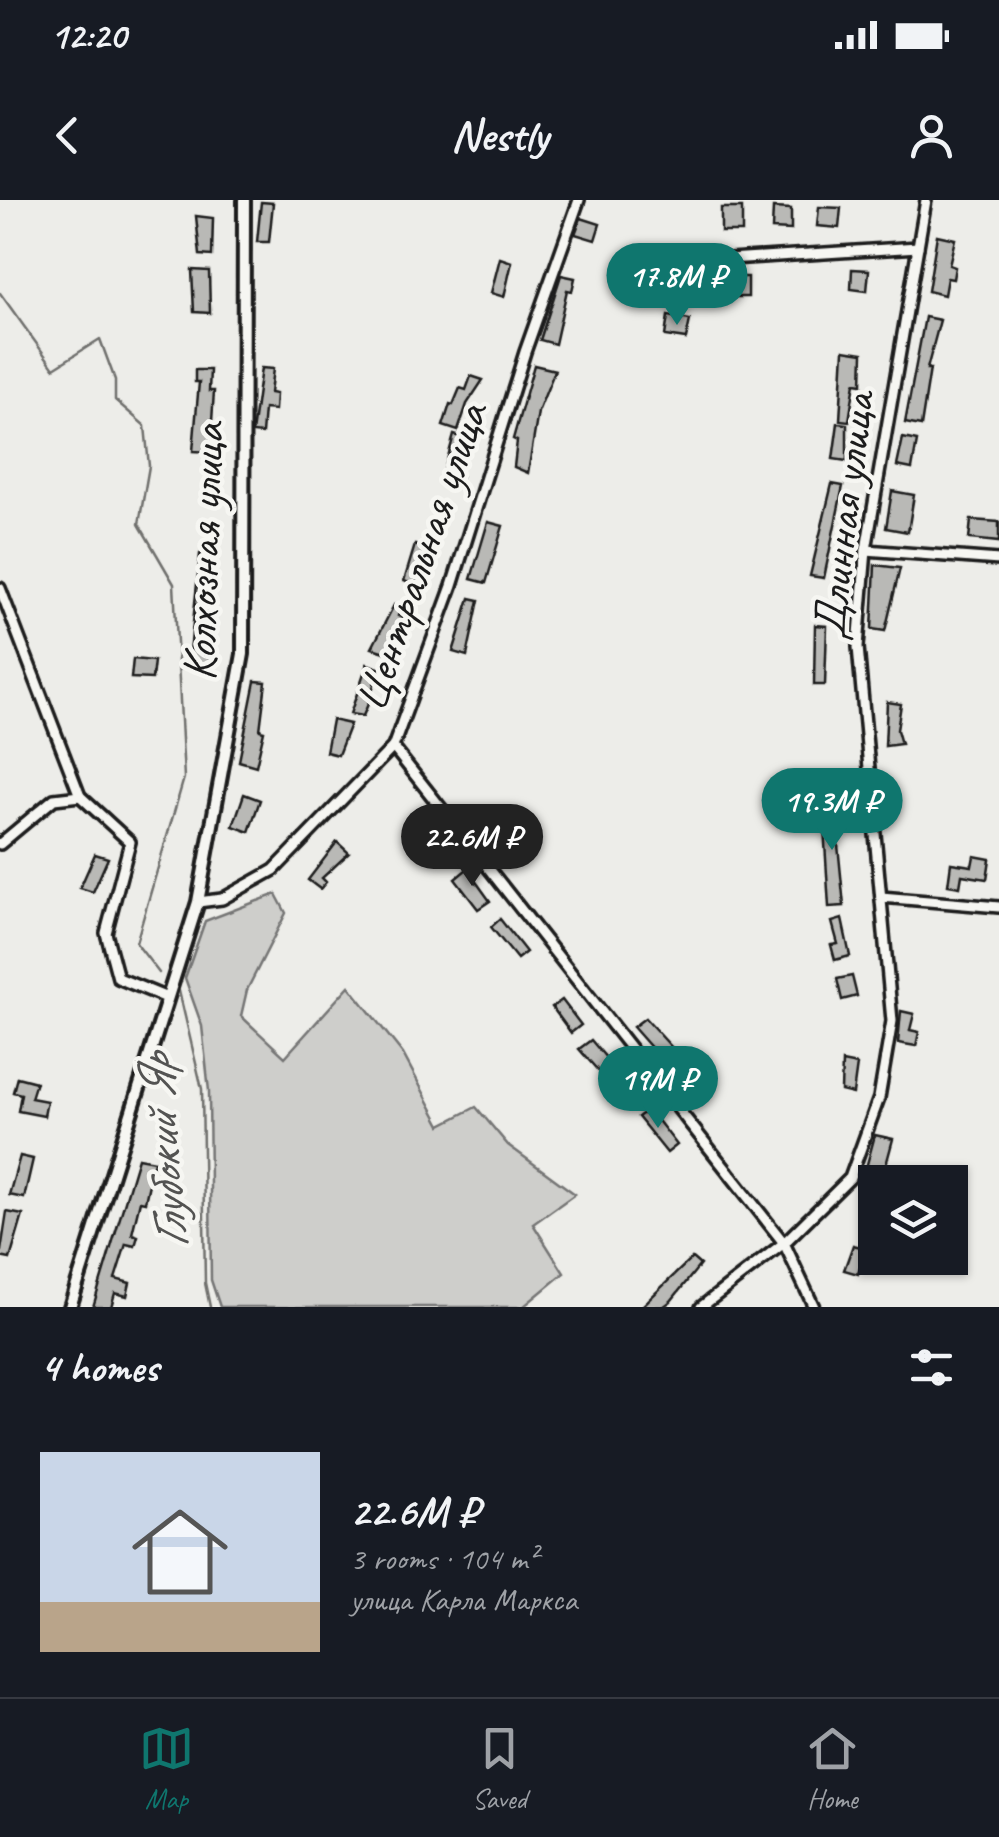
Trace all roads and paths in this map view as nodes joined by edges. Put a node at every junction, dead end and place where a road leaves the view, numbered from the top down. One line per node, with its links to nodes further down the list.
1 (244, 200): 13 (street, Колхозная улица)
2 (579, 200): 9 (street, Центральная улица)
3 (926, 200): 4 (street, Длинная улица)
4 (918, 247): 5 (street); 6 (street, Длинная улица)
5 (714, 260)
6 (866, 550): 7 (street); 12 (street, Длинная улица)
7 (999, 560)
8 (0, 588): 10 (street)
9 (393, 747): 13 (street, Центральная улица); 16 (street)
10 (80, 796): 11 (street); 15 (street)
11 (0, 844)
12 (881, 897): 14 (street); 16 (street, Длинная улица)
13 (198, 902): 15 (street)
14 (999, 907)
15 (167, 998): 17 (street)
16 (784, 1242): 18 (street, Длинная улица); 19 (street)
17 (70, 1307)
18 (700, 1307)
19 (814, 1307)

